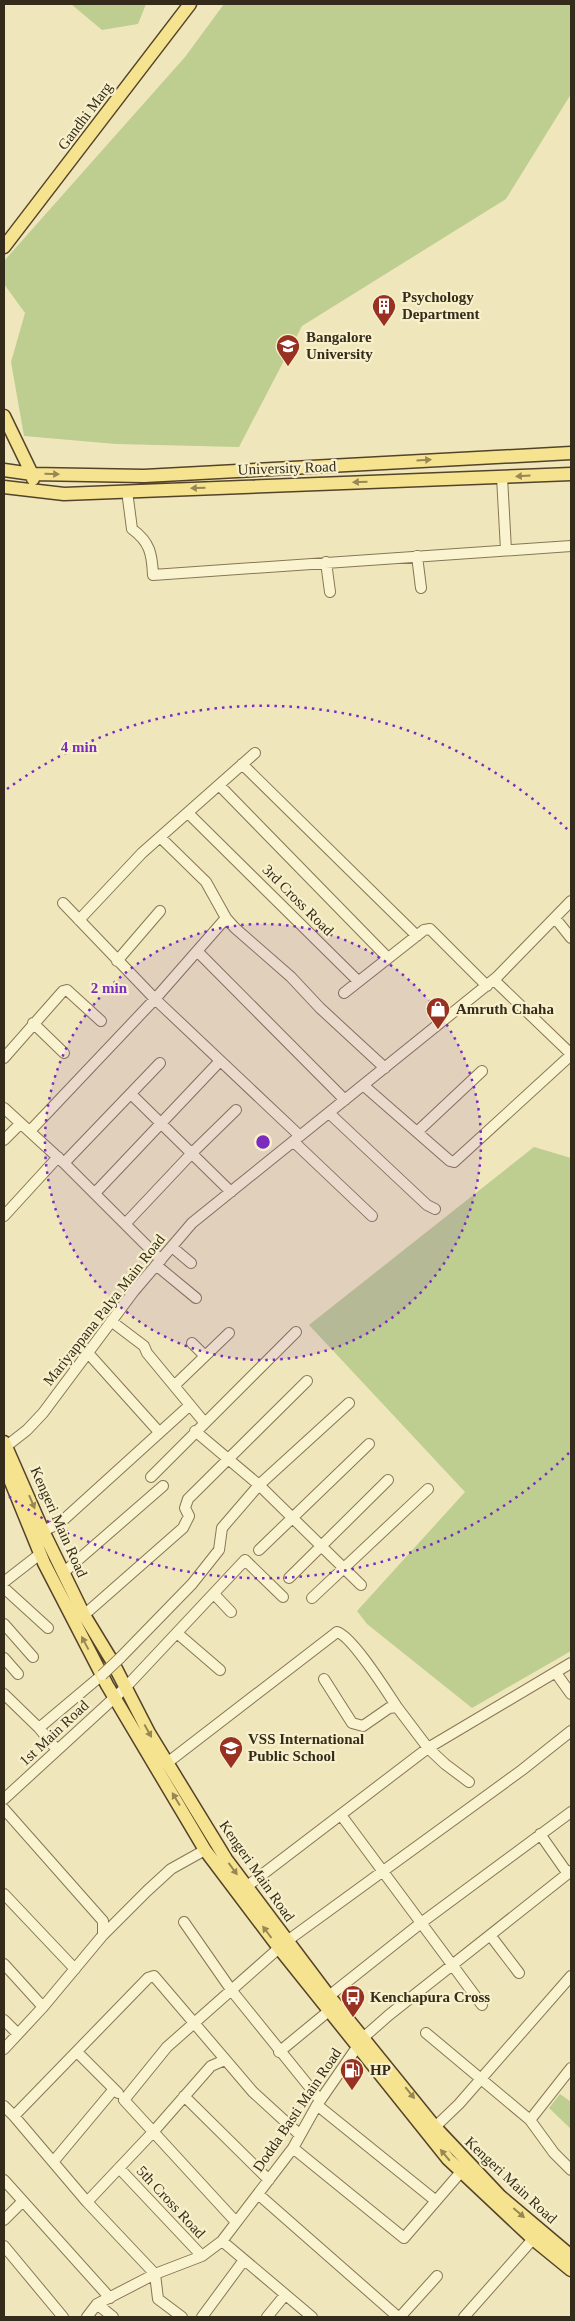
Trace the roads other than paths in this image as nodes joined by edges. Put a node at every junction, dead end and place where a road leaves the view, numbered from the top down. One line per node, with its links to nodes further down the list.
1 (190, 4): 2 (main road, Gandhi Marg)
2 (4, 247)
3 (4, 416): 6 (main road)
4 (571, 453): 6 (main road, University Road, one-way to 4)
5 (4, 470): 6 (main road, University Road)
6 (32, 474): 11 (main road)
7 (571, 474): 8 (main road, University Road, one-way to 8)
8 (502, 477): 10 (main road, University Road, one-way to 10); 13 (street)
9 (4, 487): 11 (main road, University Road)
10 (127, 491): 11 (main road, University Road); 15 (street)
11 (34, 492)
12 (571, 546): 13 (street)
13 (506, 550): 14 (street)
14 (417, 556): 15 (street); 16 (street)
15 (326, 562): 17 (street)
16 (421, 588)
17 (330, 592)
18 (255, 752): 19 (street)
19 (242, 764): 20 (street); 29 (street)
20 (219, 786): 21 (street); 32 (street)
21 (189, 814): 22 (street); 34 (street, 3rd Cross Road)
22 (161, 838): 26 (street); 28 (street)
23 (571, 901): 27 (street, Mariyappana Palya Main Road)
24 (63, 904): 28 (street)
25 (160, 911): 33 (street)
26 (226, 918): 31 (street); 45 (street)
27 (555, 918): 30 (street); 35 (street, Mariyappana Palya Main Road)
28 (79, 920): 33 (street)
29 (417, 936): 32 (street); 35 (street)
30 (571, 938)
31 (197, 951): 37 (street); 49 (street)
32 (388, 958): 34 (street)
33 (118, 961): 37 (street)
34 (358, 981): 36 (street)
35 (490, 983): 41 (street); 45 (street, Mariyappana Palya Main Road)
36 (344, 994)
37 (154, 999): 43 (street); 55 (street)
38 (100, 1020): 39 (street)
39 (33, 1023): 40 (street); 42 (street)
40 (64, 1053)
41 (571, 1054): 56 (street)
42 (4, 1058)
43 (220, 1061): 54 (street); 57 (street)
44 (160, 1062): 48 (street)
45 (385, 1068): 47 (street, Mariyappana Palya Main Road)
46 (482, 1071): 56 (street)
47 (364, 1085): 49 (street, Mariyappana Palya Main Road); 56 (street)
48 (131, 1094): 54 (street); 60 (street)
49 (345, 1100): 52 (street, Mariyappana Palya Main Road)
50 (4, 1108): 53 (street)
51 (236, 1110): 59 (street)
52 (329, 1113): 57 (street, Mariyappana Palya Main Road); 63 (street)
53 (20, 1124): 55 (street); 58 (street)
54 (162, 1124): 59 (street); 62 (street)
55 (30, 1131): 60 (street)
56 (417, 1132)
57 (297, 1139): 61 (street, Mariyappana Palya Main Road); 65 (street)
58 (4, 1140)
59 (192, 1153): 61 (street); 66 (street)
60 (61, 1160): 62 (street); 64 (street)
61 (232, 1192): 67 (street, Mariyappana Palya Main Road)
62 (95, 1193): 66 (street)
63 (436, 1209)
64 (4, 1216)
65 (372, 1216)
66 (126, 1223): 68 (street)
67 (172, 1247): 68 (street, Mariyappana Palya Main Road); 69 (street)
68 (158, 1262): 70 (street); 71 (street, Mariyappana Palya Main Road)
69 (191, 1263)
70 (196, 1298)
71 (112, 1321): 75 (street, Mariyappana Palya Main Road); 78 (street)
72 (296, 1332): 81 (street)
73 (229, 1333): 76 (street)
74 (192, 1343): 76 (street)
75 (88, 1353): 83 (street); 85 (street, Mariyappana Palya Main Road)
76 (205, 1356): 78 (street)
77 (308, 1381): 86 (street)
78 (175, 1386): 80 (street)
79 (349, 1403): 90 (street)
80 (190, 1405): 81 (street); 83 (street)
81 (204, 1422): 82 (street)
82 (196, 1431): 86 (street); 88 (street)
83 (159, 1432): 94 (street)
84 (369, 1444): 93 (street)
85 (4, 1445): 87 (main road, Kengeri Main Road)
86 (228, 1459): 90 (street); 108 (street)
87 (8, 1472): 94 (main road, Kengeri Main Road, one-way to 94); 97 (main road, Kengeri Main Road)
88 (151, 1477)
89 (388, 1480): 95 (street)
90 (259, 1485): 93 (street); 118 (street, bridge)
91 (163, 1486): 99 (street)
92 (428, 1489): 98 (street)
93 (293, 1519): 95 (street); 96 (street)
94 (43, 1531): 99 (main road, Kengeri Main Road)
95 (320, 1547): 98 (street); 100 (street)
96 (260, 1550)
97 (40, 1554): 101 (street); 118 (main road, Kengeri Main Road, one-way to 97)
98 (343, 1567): 102 (street); 106 (street)
99 (64, 1574): 108 (main road, Kengeri Main Road)
100 (289, 1578)
101 (4, 1582)
102 (361, 1584)
103 (4, 1588): 110 (street)
104 (214, 1594): 105 (street, 1st Main Road); 107 (street); 111 (street, 1st Main Road)
105 (283, 1597)
106 (312, 1598)
107 (231, 1612)
108 (84, 1615): 120 (main road, Kengeri Main Road)
109 (4, 1624): 112 (street)
110 (48, 1628)
111 (177, 1633): 115 (street); 120 (street, 1st Main Road)
112 (33, 1657)
113 (4, 1658): 117 (street)
114 (571, 1663): 116 (street)
115 (220, 1670)
116 (556, 1673): 122 (street); 127 (street)
117 (18, 1674)
118 (102, 1675): 123 (main road, Kengeri Main Road); 125 (street)
119 (324, 1678): 124 (street)
120 (125, 1688): 123 (street, 1st Main Road); 129 (main road, Kengeri Main Road, one-way to 129)
121 (4, 1694): 125 (street)
122 (571, 1694)
123 (115, 1697): 128 (street, 1st Main Road); 136 (main road, Kengeri Main Road, one-way to 123)
124 (397, 1707): 127 (street); 129 (street)
125 (38, 1728): 128 (street)
126 (571, 1730): 137 (street)
127 (428, 1748): 130 (street); 134 (street)
128 (57, 1750): 131 (street, 1st Main Road)
129 (167, 1763): 139 (main road, Kengeri Main Road, one-way to 139)
130 (469, 1782)
131 (4, 1799)
132 (4, 1809): 143 (street)
133 (571, 1812): 135 (street)
134 (341, 1815): 137 (street); 139 (street)
135 (540, 1834): 138 (street); 142 (street)
136 (204, 1850): 143 (street); 145 (main road, Kengeri Main Road, one-way to 136)
137 (383, 1871): 142 (street); 145 (street)
138 (570, 1872): 144 (street, Dodda Basti Main Road)
139 (246, 1887): 145 (main road, Kengeri Main Road)
140 (4, 1894): 148 (street)
141 (184, 1922): 151 (street)
142 (421, 1923): 147 (street); 152 (street)
143 (103, 1935): 148 (street)
144 (490, 1935): 147 (street, Dodda Basti Main Road); 149 (street)
145 (283, 1945): 151 (street); 152 (main road, Kengeri Main Road); 155 (main road, Kengeri Main Road)
146 (4, 1964): 154 (street)
147 (452, 1966): 153 (street); 160 (street, Dodda Basti Main Road)
148 (75, 1969): 154 (street)
149 (519, 1973)
150 (571, 1976): 166 (street)
151 (232, 1991): 157 (street); 163 (street)
152 (329, 1996): 160 (main road, Kengeri Main Road)
153 (482, 2005)
154 (43, 2007): 159 (street)
155 (330, 2010): 160 (main road, Kengeri Main Road); 163 (street)
156 (4, 2020): 159 (street)
157 (194, 2024): 162 (street); 164 (street); 169 (street)
158 (426, 2033): 166 (street)
159 (18, 2034): 161 (street)
160 (361, 2042): 170 (street, Dodda Basti Main Road); 174 (main road, Kengeri Main Road, one-way to 174); 181 (main road, Kengeri Main Road, one-way to 160)
161 (4, 2049)
162 (77, 2052): 167 (street); 172 (street)
163 (280, 2052): 170 (street)
164 (225, 2060): 168 (street); 176 (street)
165 (571, 2068): 173 (street)
166 (480, 2080): 173 (street); 174 (street)
167 (114, 2089): 169 (street); 178 (street)
168 (184, 2096): 175 (street); 183 (street)
169 (124, 2100): 175 (street)
170 (318, 2102): 176 (street, Dodda Basti Main Road); 185 (street)
171 (4, 2106): 172 (street)
172 (14, 2116): 178 (street)
173 (530, 2120): 180 (street)
174 (435, 2127): 194 (main road, Kengeri Main Road, one-way to 194)
175 (154, 2131): 179 (street); 189 (street)
176 (300, 2134): 177 (street, Dodda Basti Main Road)
177 (293, 2148): 183 (street, Dodda Basti Main Road); 185 (street)
178 (53, 2162): 187 (street)
179 (119, 2168): 187 (street); 193 (street, 5th Cross Road)
180 (571, 2170)
181 (460, 2173): 185 (street); 190 (main road, Kengeri Main Road)
182 (4, 2180): 186 (street)
183 (269, 2180): 184 (street, Dodda Basti Main Road)
184 (258, 2194): 189 (street, Dodda Basti Main Road); 209 (street)
185 (436, 2201)
186 (22, 2202): 188 (street); 200 (street)
187 (87, 2202): 197 (street)
188 (4, 2220)
189 (236, 2222): 191 (street, Dodda Basti Main Road)
190 (532, 2239): 196 (main road, Kengeri Main Road); 210 (street)
191 (222, 2240): 193 (street, Dodda Basti Main Road); 195 (street)
192 (4, 2246): 202 (street)
193 (202, 2256): 197 (street, Dodda Basti Main Road)
194 (571, 2256)
195 (244, 2260): 199 (street); 206 (street)
196 (571, 2270)
197 (155, 2274): 200 (street, Dodda Basti Main Road); 205 (street)
198 (437, 2276): 209 (street)
199 (285, 2295): 207 (street); 208 (street)
200 (110, 2298): 201 (street, Dodda Basti Main Road)
201 (97, 2304): 203 (street, Dodda Basti Main Road); 204 (street)
202 (62, 2317)
203 (87, 2317)
204 (113, 2317)
205 (182, 2317)
206 (202, 2317)
207 (267, 2317)
208 (312, 2317)
209 (399, 2317)
210 (465, 2317)

